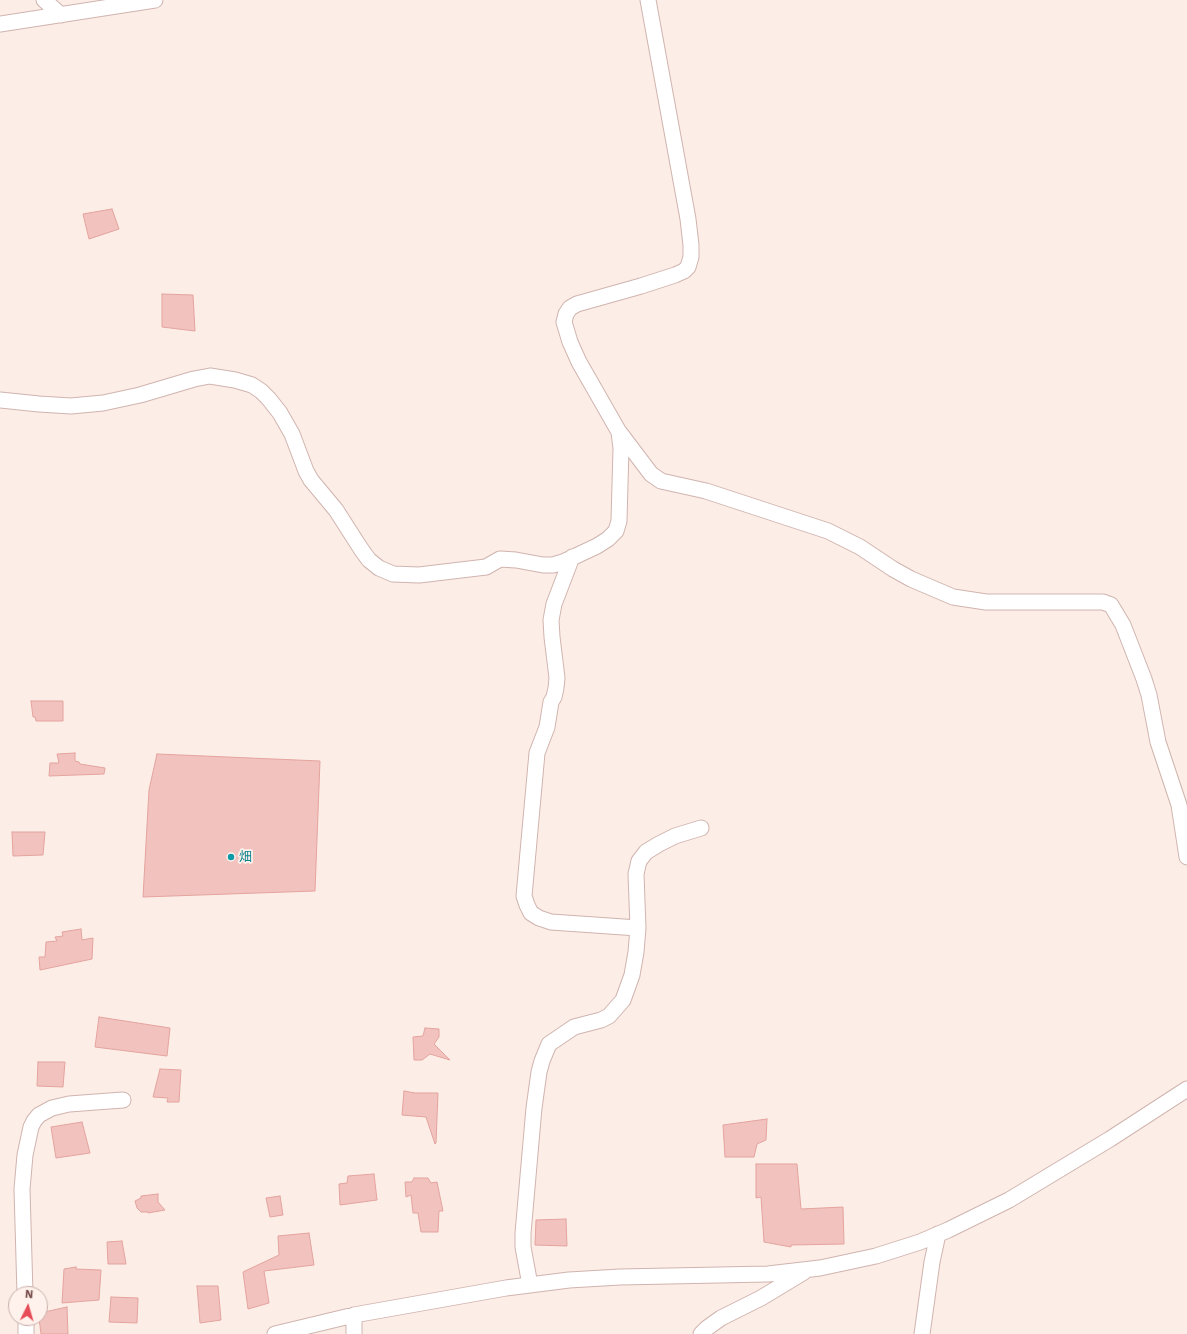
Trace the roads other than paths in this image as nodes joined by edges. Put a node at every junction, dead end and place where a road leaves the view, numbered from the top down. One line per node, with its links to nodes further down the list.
1 (44, 0): 4 (street)
2 (155, 0): 4 (street)
3 (648, 0): 7 (street)
4 (61, 15): 5 (street)
5 (0, 24)
6 (0, 400): 8 (street)
7 (619, 432): 8 (street); 10 (street)
8 (572, 558): 11 (street)
9 (701, 828): 11 (street)
10 (1187, 857)
11 (638, 928): 16 (street)
12 (1187, 1089): 14 (street)
13 (123, 1100): 17 (street)
14 (938, 1234): 15 (street); 22 (street)
15 (808, 1270): 16 (street); 21 (street)
16 (530, 1284): 18 (street)
17 (25, 1286)
18 (354, 1315): 19 (street); 20 (street)
19 (275, 1334)
20 (354, 1334)
21 (702, 1334)
22 (922, 1334)

